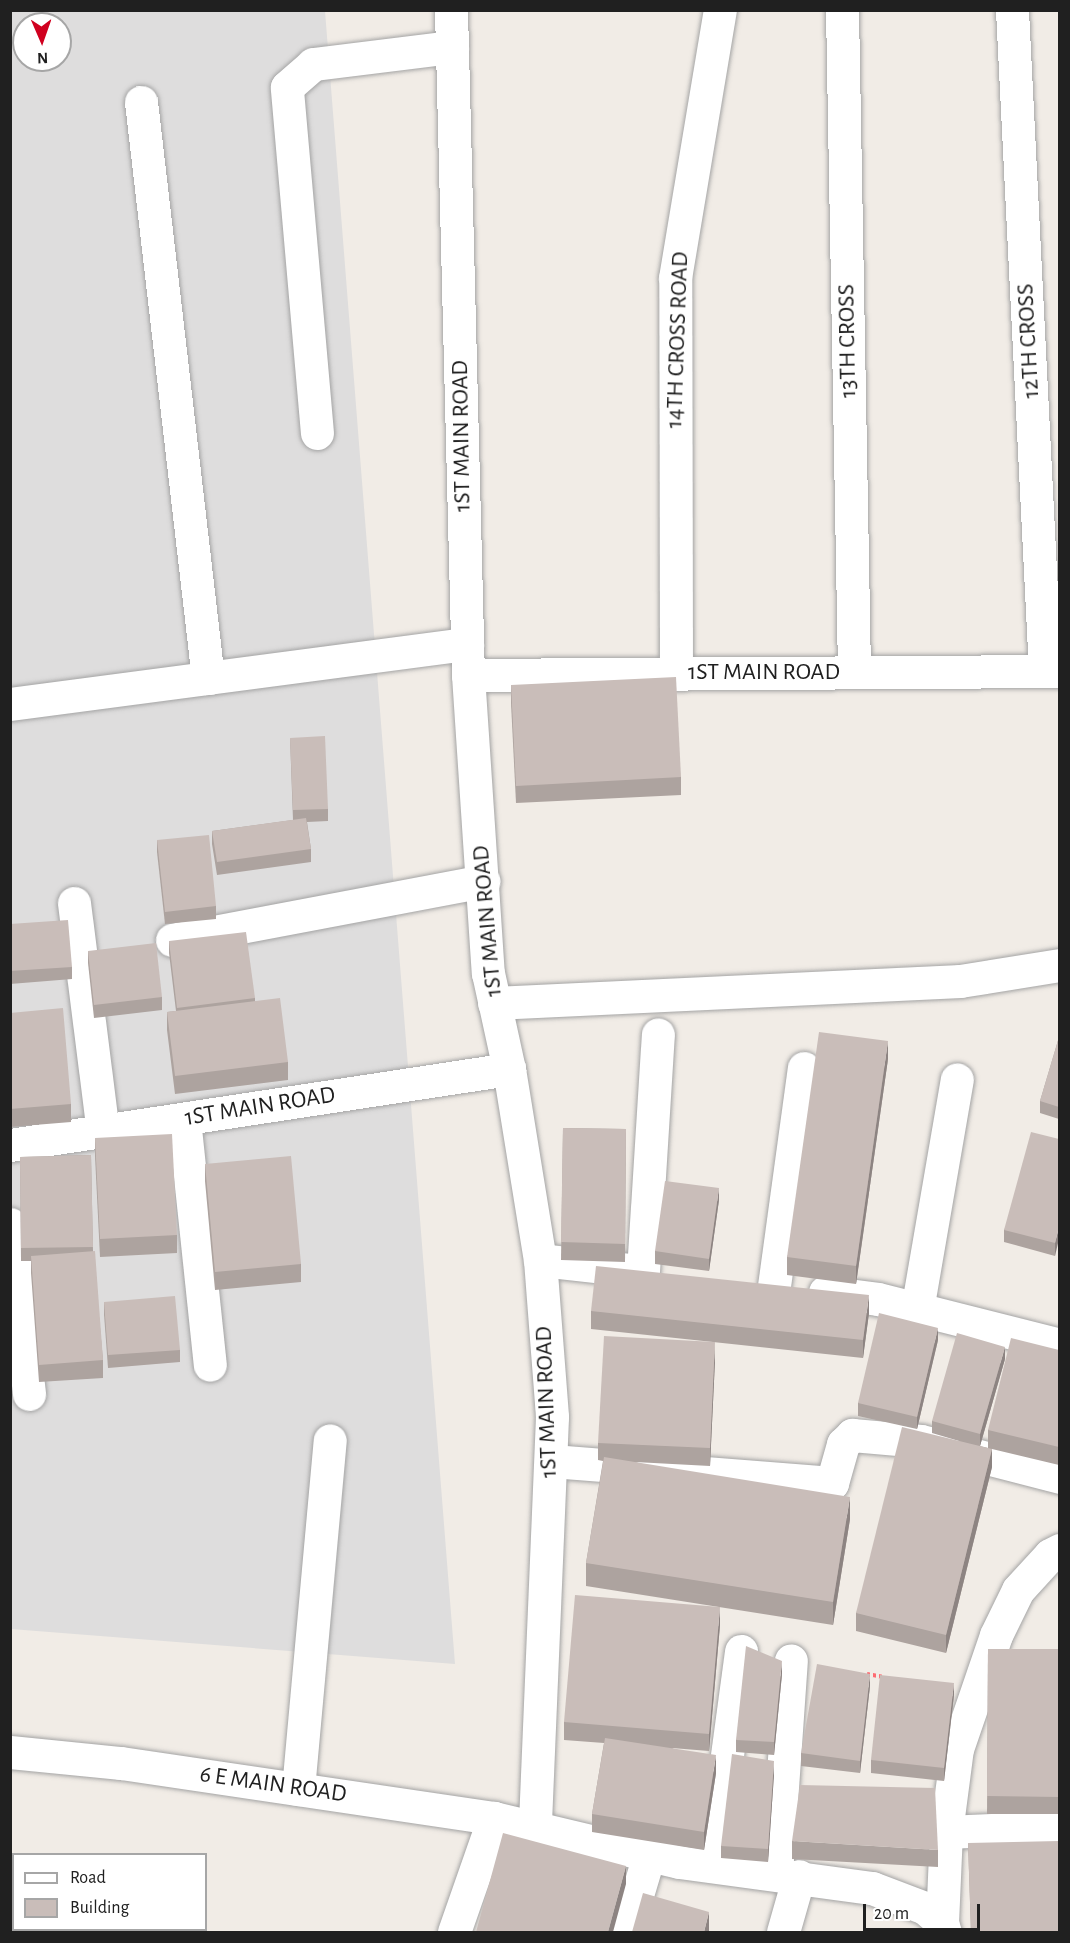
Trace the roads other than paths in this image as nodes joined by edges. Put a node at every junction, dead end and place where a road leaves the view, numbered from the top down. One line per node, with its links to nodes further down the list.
1 (451, 10): 5 (street, 1ST MAIN ROAD)
2 (720, 10): 11 (street, 14TH CROSS ROAD)
3 (842, 10): 10 (street, 13TH CROSS)
4 (1012, 10): 9 (street, 12TH CROSS)
5 (452, 47): 7 (street); 8 (street, 1ST MAIN ROAD)
6 (141, 102): 12 (street)
7 (317, 433)
8 (467, 659): 11 (street, 1ST MAIN ROAD); 12 (street, 1ST MAIN ROAD); 14 (street, 1ST MAIN ROAD)
9 (1052, 671): 10 (street, 1ST MAIN ROAD)
10 (854, 672): 11 (street, 1ST MAIN ROAD)
11 (676, 673)
12 (208, 678): 13 (street, 1ST MAIN ROAD)
13 (10, 705)
14 (483, 881): 16 (street); 18 (street, 1ST MAIN ROAD)
15 (74, 903): 24 (street)
16 (172, 939)
17 (1059, 965): 18 (street)
18 (494, 1003): 21 (street, 1ST MAIN ROAD)
19 (658, 1034): 28 (street)
20 (804, 1068): 31 (street)
21 (509, 1069): 23 (street, 1ST MAIN ROAD); 27 (street, 1ST MAIN ROAD)
22 (957, 1079): 32 (street)
23 (184, 1119): 24 (street, 1ST MAIN ROAD); 34 (street)
24 (103, 1131): 25 (street, 1ST MAIN ROAD)
25 (10, 1145)
26 (10, 1224): 35 (street)
27 (540, 1260): 28 (street); 37 (street, 1ST MAIN ROAD)
28 (643, 1271): 29 (street)
29 (678, 1275)
30 (738, 1282): 31 (street)
31 (774, 1286): 32 (street)
32 (917, 1310): 33 (street)
33 (1059, 1344)
34 (210, 1365)
35 (29, 1394)
36 (330, 1440): 43 (street)
37 (552, 1461): 38 (street); 49 (street, 1ST MAIN ROAD)
38 (1059, 1477)
39 (1059, 1550): 47 (street)
40 (741, 1651): 53 (street)
41 (791, 1660): 44 (street)
42 (10, 1752): 43 (street, 6 E MAIN ROAD)
43 (298, 1789): 48 (street, 6 E MAIN ROAD)
44 (781, 1791): 45 (street); 54 (street)
45 (815, 1792)
46 (917, 1796): 47 (street)
47 (951, 1797): 51 (street)
48 (494, 1818): 49 (street, 6 E MAIN ROAD); 56 (street)
49 (535, 1827): 52 (street, 6 E MAIN ROAD)
50 (1059, 1827): 51 (street)
51 (946, 1832): 55 (street)
52 (649, 1855): 53 (street, 6 E MAIN ROAD); 57 (street)
53 (712, 1866): 54 (street, 6 E MAIN ROAD)
54 (788, 1875): 55 (street, 6 E MAIN ROAD); 58 (street)
55 (944, 1928)
56 (454, 1932)
57 (626, 1932)
58 (783, 1932)

